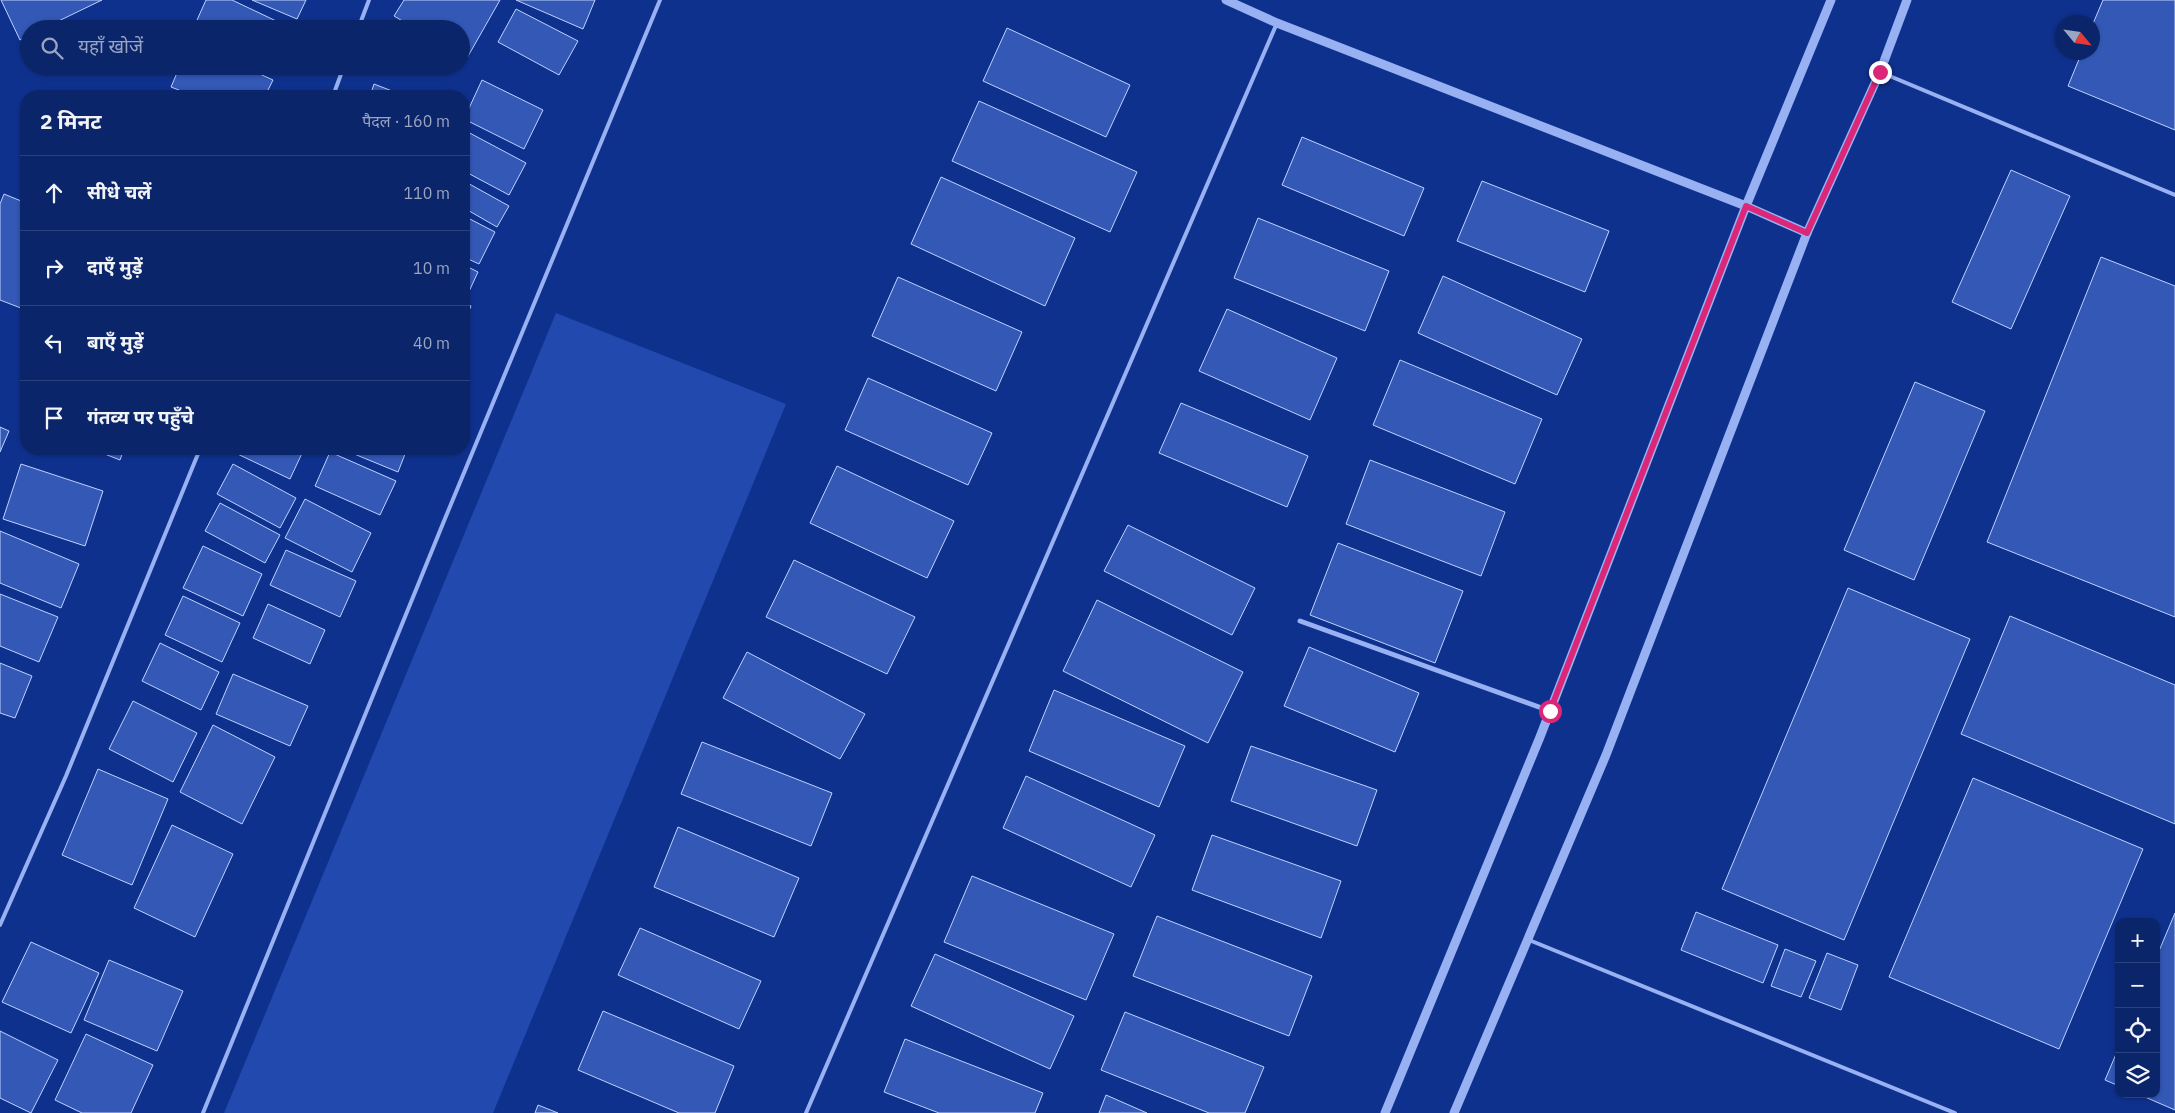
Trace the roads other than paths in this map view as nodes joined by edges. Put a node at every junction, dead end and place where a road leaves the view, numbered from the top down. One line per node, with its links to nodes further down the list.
1 (369, 0): 6 (lane)
2 (660, 0): 19 (lane)
3 (1226, 0): 7 (street)
4 (1831, 0): 12 (street)
5 (1906, 0): 8 (street)
6 (361, 20)
7 (1277, 23): 12 (street); 20 (lane)
8 (1880, 72): 11 (lane); 13 (street)
9 (341, 75): 10 (lane)
10 (335, 90)
11 (2175, 195)
12 (1746, 206): 13 (street); 16 (street)
13 (1807, 233): 18 (street)
14 (198, 455): 17 (lane)
15 (1300, 621): 16 (street)
16 (1550, 711): 21 (street)
17 (0, 924)
18 (1527, 939): 22 (street); 23 (lane)
19 (203, 1113)
20 (806, 1113)
21 (1385, 1113)
22 (1454, 1113)
23 (1955, 1113)

